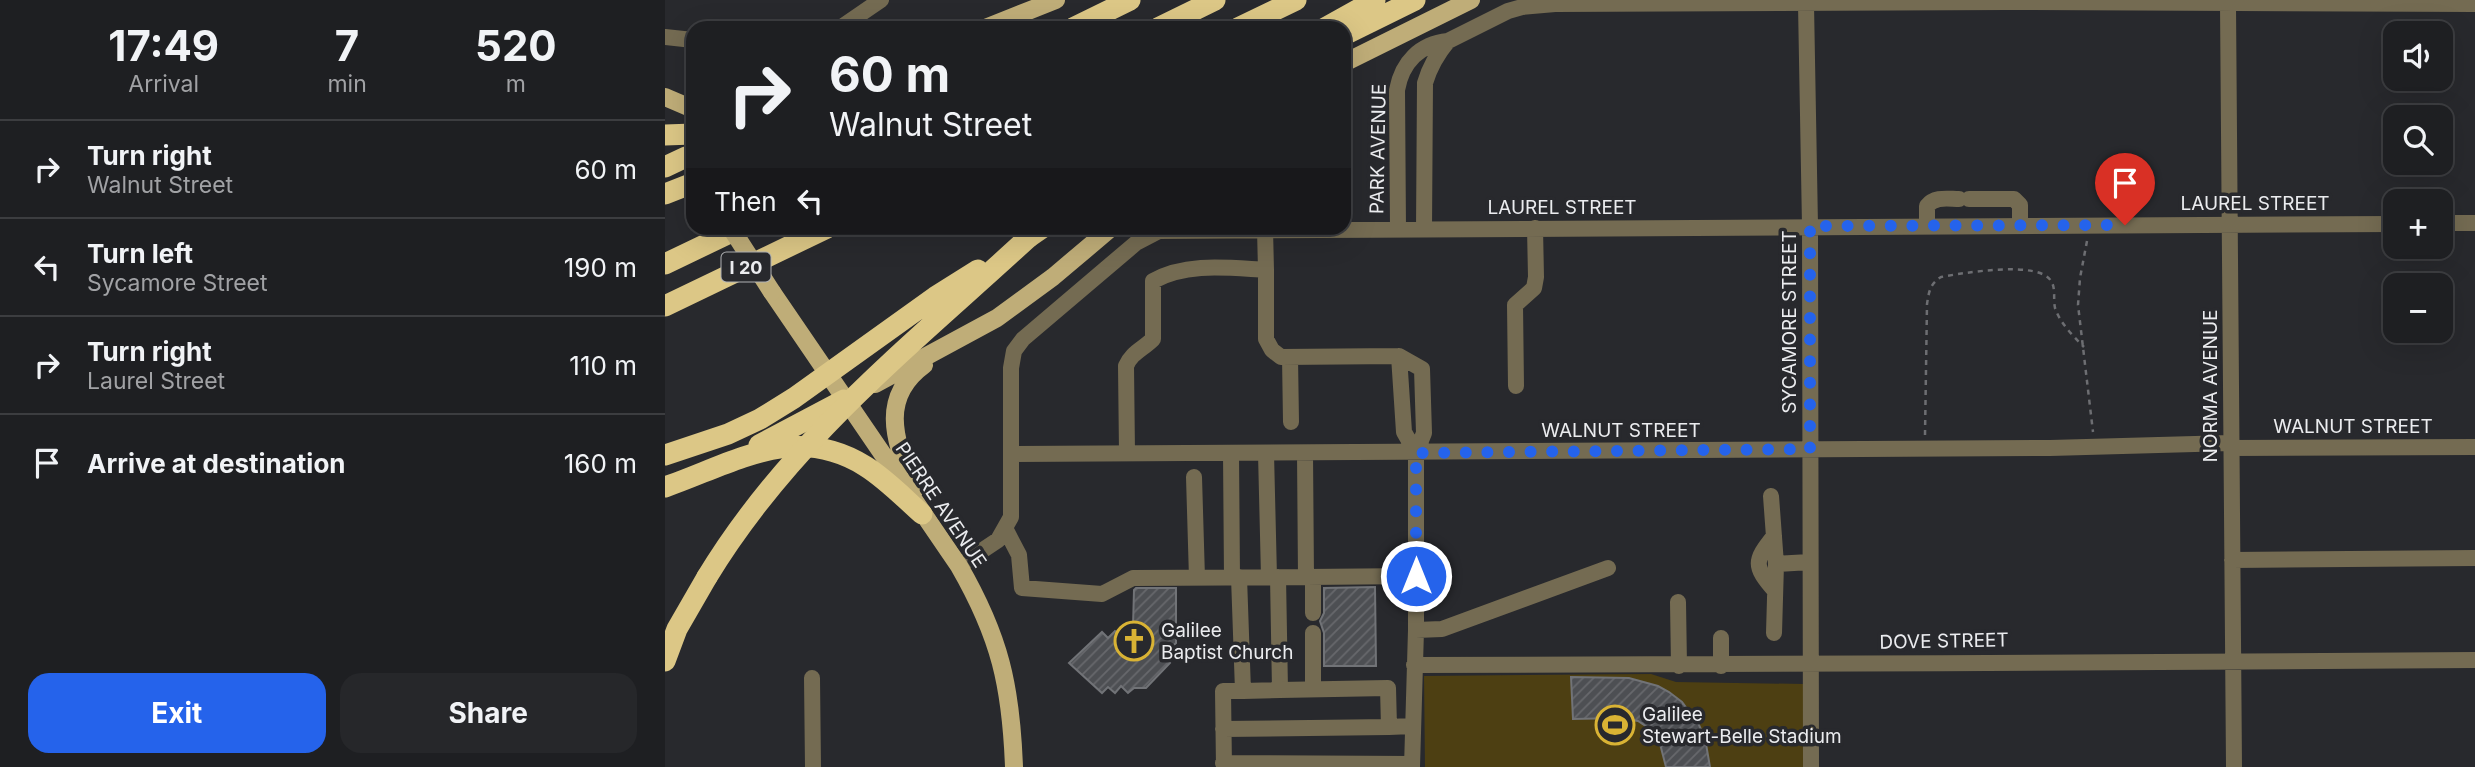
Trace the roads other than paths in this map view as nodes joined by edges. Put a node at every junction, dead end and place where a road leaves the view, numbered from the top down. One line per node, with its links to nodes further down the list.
1 (881, 0): 12 (street)
2 (1056, 0): 13 (main road)
3 (1131, 0): 14 (highway)
4 (1216, 0): 15 (highway)
5 (1296, 0): 16 (highway)
6 (1375, 0): 17 (highway)
7 (1415, 0): 18 (highway)
8 (1471, 0): 22 (main road)
9 (1806, 4): 10 (street, PARK AVENUE); 21 (street, PARK AVENUE); 37 (street, SYCAMORE STREET)
10 (2228, 5): 11 (street, PARK AVENUE); 36 (street, NORMA AVENUE)
11 (2475, 5)
12 (850, 21)
13 (1003, 21)
14 (1088, 21)
15 (1172, 21)
16 (1252, 21)
17 (1338, 21)
18 (1351, 32)
19 (665, 37): 20 (street)
20 (686, 39)
21 (1448, 41): 42 (street, PARK AVENUE); 43 (street)
22 (1351, 60)
23 (665, 97): 24 (main road)
24 (686, 106)
25 (665, 127): 28 (main road)
26 (686, 134): 27 (highway, bridge)
27 (665, 135)
28 (686, 154)
29 (686, 161): 30 (highway)
30 (665, 167)
31 (686, 186): 32 (highway)
32 (665, 194)
33 (2453, 223): 34 (street)
34 (2475, 223)
35 (2383, 224): 36 (street, LAUREL STREET)
36 (2229, 225): 39 (street, LAUREL STREET); 60 (street, NORMA AVENUE)
37 (1810, 226): 38 (street, LAUREL STREET); 40 (street, LAUREL STREET); 62 (street, SYCAMORE STREET)
38 (1927, 226): 39 (street, LAUREL STREET); 39 (street)
39 (2021, 226)
40 (1535, 228): 43 (street, LAUREL STREET); 57 (street)
41 (1351, 229): 42 (street, LAUREL STREET)
42 (1398, 229): 43 (street, LAUREL STREET)
43 (1424, 229)
44 (725, 235): 52 (highway, I 20)
45 (735, 235): 58 (main road, PIERRE AVENUE, bridge)
46 (812, 235): 54 (highway, I 20)
47 (1031, 235): 69 (highway, bridge)
48 (1033, 235): 96 (highway, bridge)
49 (1103, 235): 55 (main road)
50 (1148, 235): 68 (street, LAUREL STREET)
51 (1265, 235): 53 (street)
52 (665, 264)
53 (1266, 270): 56 (street); 63 (street)
54 (665, 306)
55 (980, 328): 58 (main road); 74 (main road)
56 (1290, 357): 59 (street); 67 (street)
57 (1516, 386)
58 (844, 400): 70 (highway); 74 (main road, PIERRE AVENUE)
59 (1291, 422)
60 (2231, 446): 61 (street, WALNUT STREET); 62 (street, WALNUT STREET); 78 (street, NORMA AVENUE)
61 (2475, 447)
62 (1810, 449): 67 (street, WALNUT STREET); 79 (street, SYCAMORE STREET)
63 (1126, 453): 64 (street, WALNUT STREET); 68 (street, WALNUT STREET)
64 (1231, 453): 65 (street, WALNUT STREET); 84 (street)
65 (1266, 453): 66 (street, WALNUT STREET); 85 (street)
66 (1305, 453): 67 (street, WALNUT STREET); 86 (street)
67 (1416, 453): 83 (street)
68 (1012, 454): 75 (street, LAUREL STREET)
69 (665, 455)
70 (711, 470): 72 (highway); 74 (highway)
71 (1194, 477): 87 (street)
72 (665, 487)
73 (1772, 496): 76 (street)
74 (922, 514): 81 (main road, PIERRE AVENUE)
75 (1006, 530): 81 (street); 87 (street)
76 (1774, 536): 80 (street); 88 (street)
77 (2475, 558): 78 (street)
78 (2232, 560): 97 (street, NORMA AVENUE)
79 (1810, 562): 80 (street); 98 (street, SYCAMORE STREET)
80 (1776, 564): 88 (street)
81 (959, 566): 112 (main road, PIERRE AVENUE)
82 (1608, 568): 91 (street)
83 (1416, 576): 86 (street); 91 (street)
84 (1236, 577): 85 (street); 87 (street); 105 (street)
85 (1273, 577): 86 (street); 104 (street)
86 (1309, 577): 90 (street)
87 (1197, 578)
88 (1775, 591): 93 (street)
89 (1678, 602): 100 (street)
90 (1313, 613)
91 (1416, 630): 99 (street)
92 (1313, 633): 103 (street)
93 (1774, 633)
94 (1721, 638): 101 (street)
95 (2475, 660): 97 (street, DOVE STREET)
96 (665, 661)
97 (2233, 662): 98 (street, DOVE STREET); 114 (street, NORMA AVENUE)
98 (1811, 664): 101 (street, DOVE STREET); 113 (street, SYCAMORE STREET)
99 (1414, 665): 100 (street, DOVE STREET); 106 (street)
100 (1679, 666): 101 (street, DOVE STREET)
101 (1721, 666)
102 (813, 678): 111 (street)
103 (1313, 689): 104 (street); 107 (street)
104 (1280, 690): 105 (street)
105 (1243, 691): 108 (street)
106 (1412, 726): 107 (street); 110 (street)
107 (1389, 727): 108 (street)
108 (1223, 729): 109 (street)
109 (1224, 765): 110 (street)
110 (1412, 765)
111 (813, 767)
112 (1014, 767)
113 (1811, 767)
114 (2234, 767)

